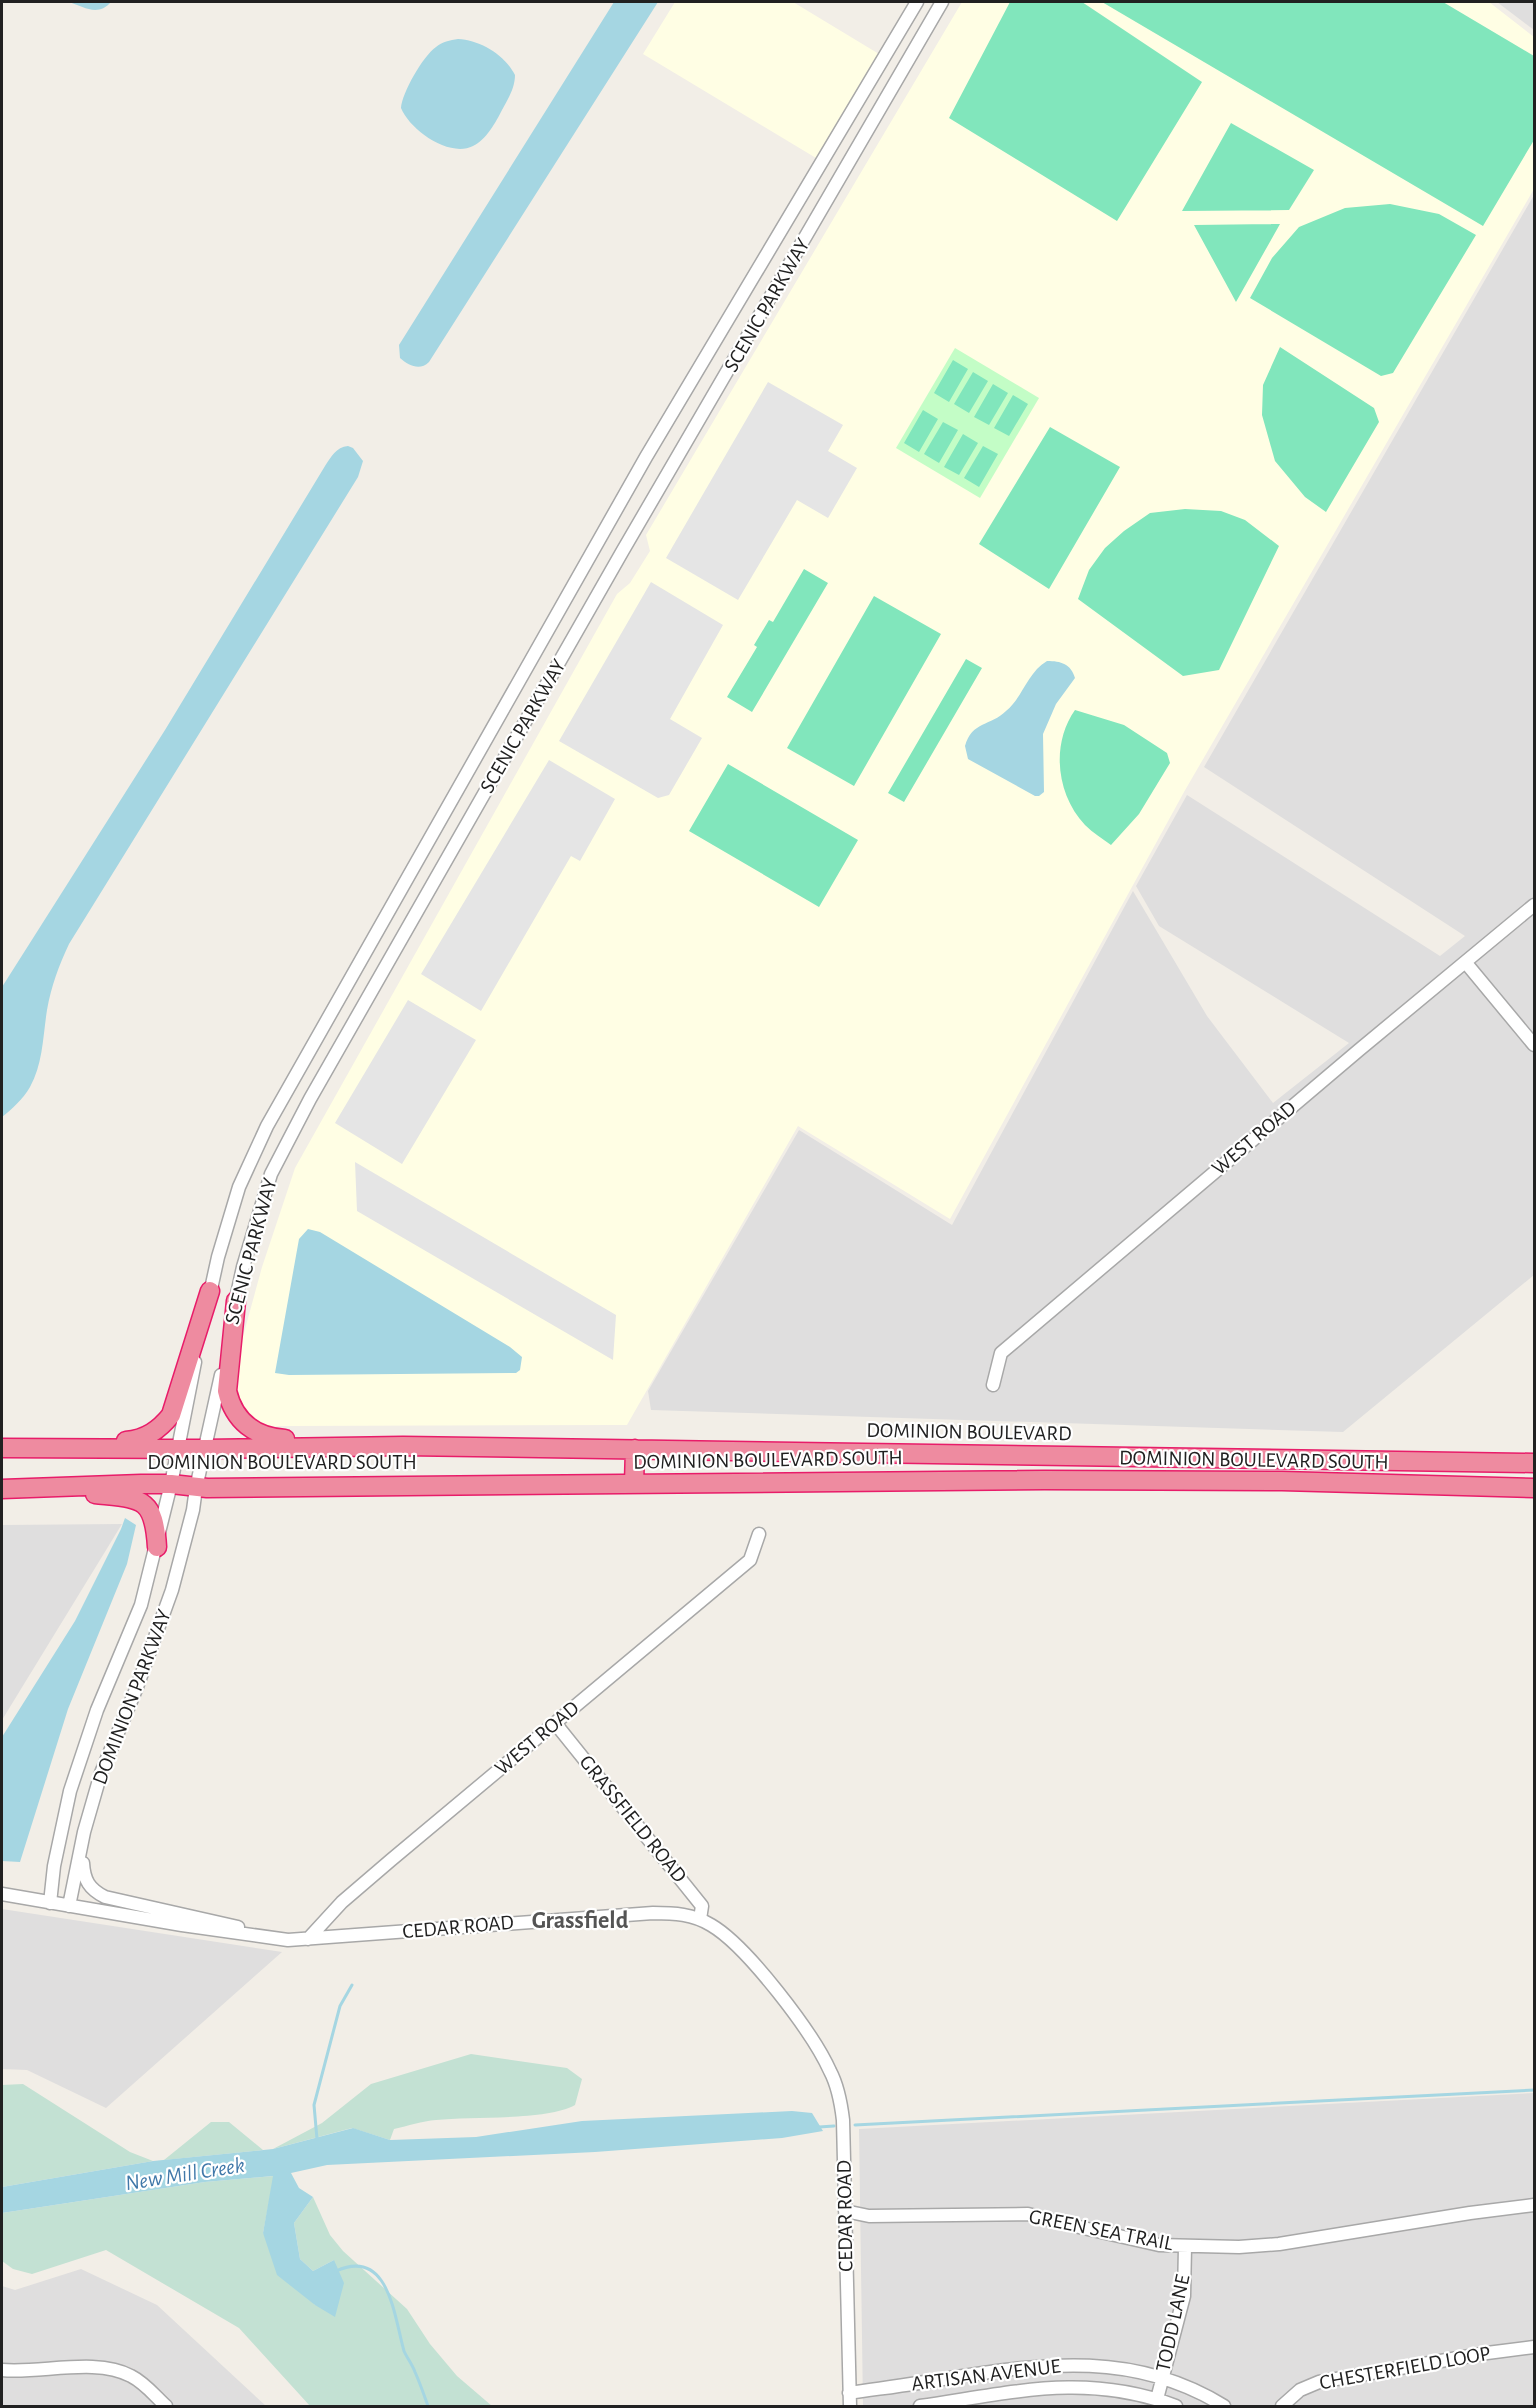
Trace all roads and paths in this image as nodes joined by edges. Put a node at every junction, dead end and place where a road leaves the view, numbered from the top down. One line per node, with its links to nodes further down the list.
1 (917, 2): 6 (street, SCENIC PARKWAY)
2 (942, 2): 7 (street, SCENIC PARKWAY)
3 (1534, 905): 4 (street, WEST ROAD)
4 (1466, 963): 5 (street); 8 (street, WEST ROAD)
5 (1534, 1045)
6 (210, 1292): 10 (highway); 13 (street, SCENIC PARKWAY)
7 (236, 1301): 11 (highway); 14 (street, SCENIC PARKWAY)
8 (993, 1385)
9 (403, 1446): 11 (highway, DOMINION BOULEVARD SOUTH); 15 (highway, DOMINION BOULEVARD)
10 (72, 1447): 12 (highway, DOMINION BOULEVARD SOUTH); 13 (highway, DOMINION BOULEVARD SOUTH)
11 (366, 1447): 14 (highway, DOMINION BOULEVARD SOUTH)
12 (2, 1448)
13 (178, 1448): 14 (highway, DOMINION BOULEVARD SOUTH); 17 (street, SCENIC PARKWAY)
14 (206, 1449): 20 (street, SCENIC PARKWAY)
15 (635, 1449): 16 (highway, DOMINION BOULEVARD); 18 (highway)
16 (1534, 1463)
17 (171, 1484): 19 (highway, DOMINION BOULEVARD SOUTH); 20 (highway, DOMINION BOULEVARD SOUTH); 24 (street, DOMINION PARKWAY)
18 (634, 1484): 20 (highway, DOMINION BOULEVARD SOUTH); 21 (highway, DOMINION BOULEVARD SOUTH)
19 (31, 1487): 22 (highway, DOMINION BOULEVARD SOUTH); 24 (highway)
20 (196, 1488): 26 (street, DOMINION PARKWAY)
21 (1534, 1488)
22 (2, 1489)
23 (759, 1534): 25 (street, WEST ROAD)
24 (157, 1547): 28 (street, DOMINION PARKWAY)
25 (555, 1723): 30 (street, GRASSFIELD ROAD); 32 (street, WEST ROAD)
26 (83, 1842): 29 (street, DOMINION PARKWAY); 31 (street)
27 (2, 1894): 28 (street, CEDAR ROAD)
28 (50, 1903): 29 (street, CEDAR ROAD)
29 (69, 1906): 31 (street, CEDAR ROAD)
30 (700, 1919): 32 (street, CEDAR ROAD); 34 (street, CEDAR ROAD)
31 (277, 1939): 32 (street, CEDAR ROAD)
32 (308, 1939)
33 (1534, 2205): 35 (street, GREEN SEA TRAIL)
34 (845, 2211): 35 (street, GREEN SEA TRAIL); 39 (street, CEDAR ROAD)
35 (1185, 2247): 38 (street, TODD LANE)
36 (1534, 2347): 46 (street, CHESTERFIELD LOOP)
37 (2, 2370): 41 (street)
38 (1162, 2379): 39 (street, ARTISAN AVENUE); 40 (street, TODD LANE); 45 (street, ARTISAN AVENUE)
39 (849, 2393): 42 (street, CEDAR ROAD)
40 (1157, 2399): 43 (street, ARTISAN AVENUE); 44 (street, ARTISAN AVENUE)
41 (166, 2406)
42 (850, 2406)
43 (920, 2406)
44 (1176, 2406)
45 (1224, 2406)
46 (1282, 2406)

